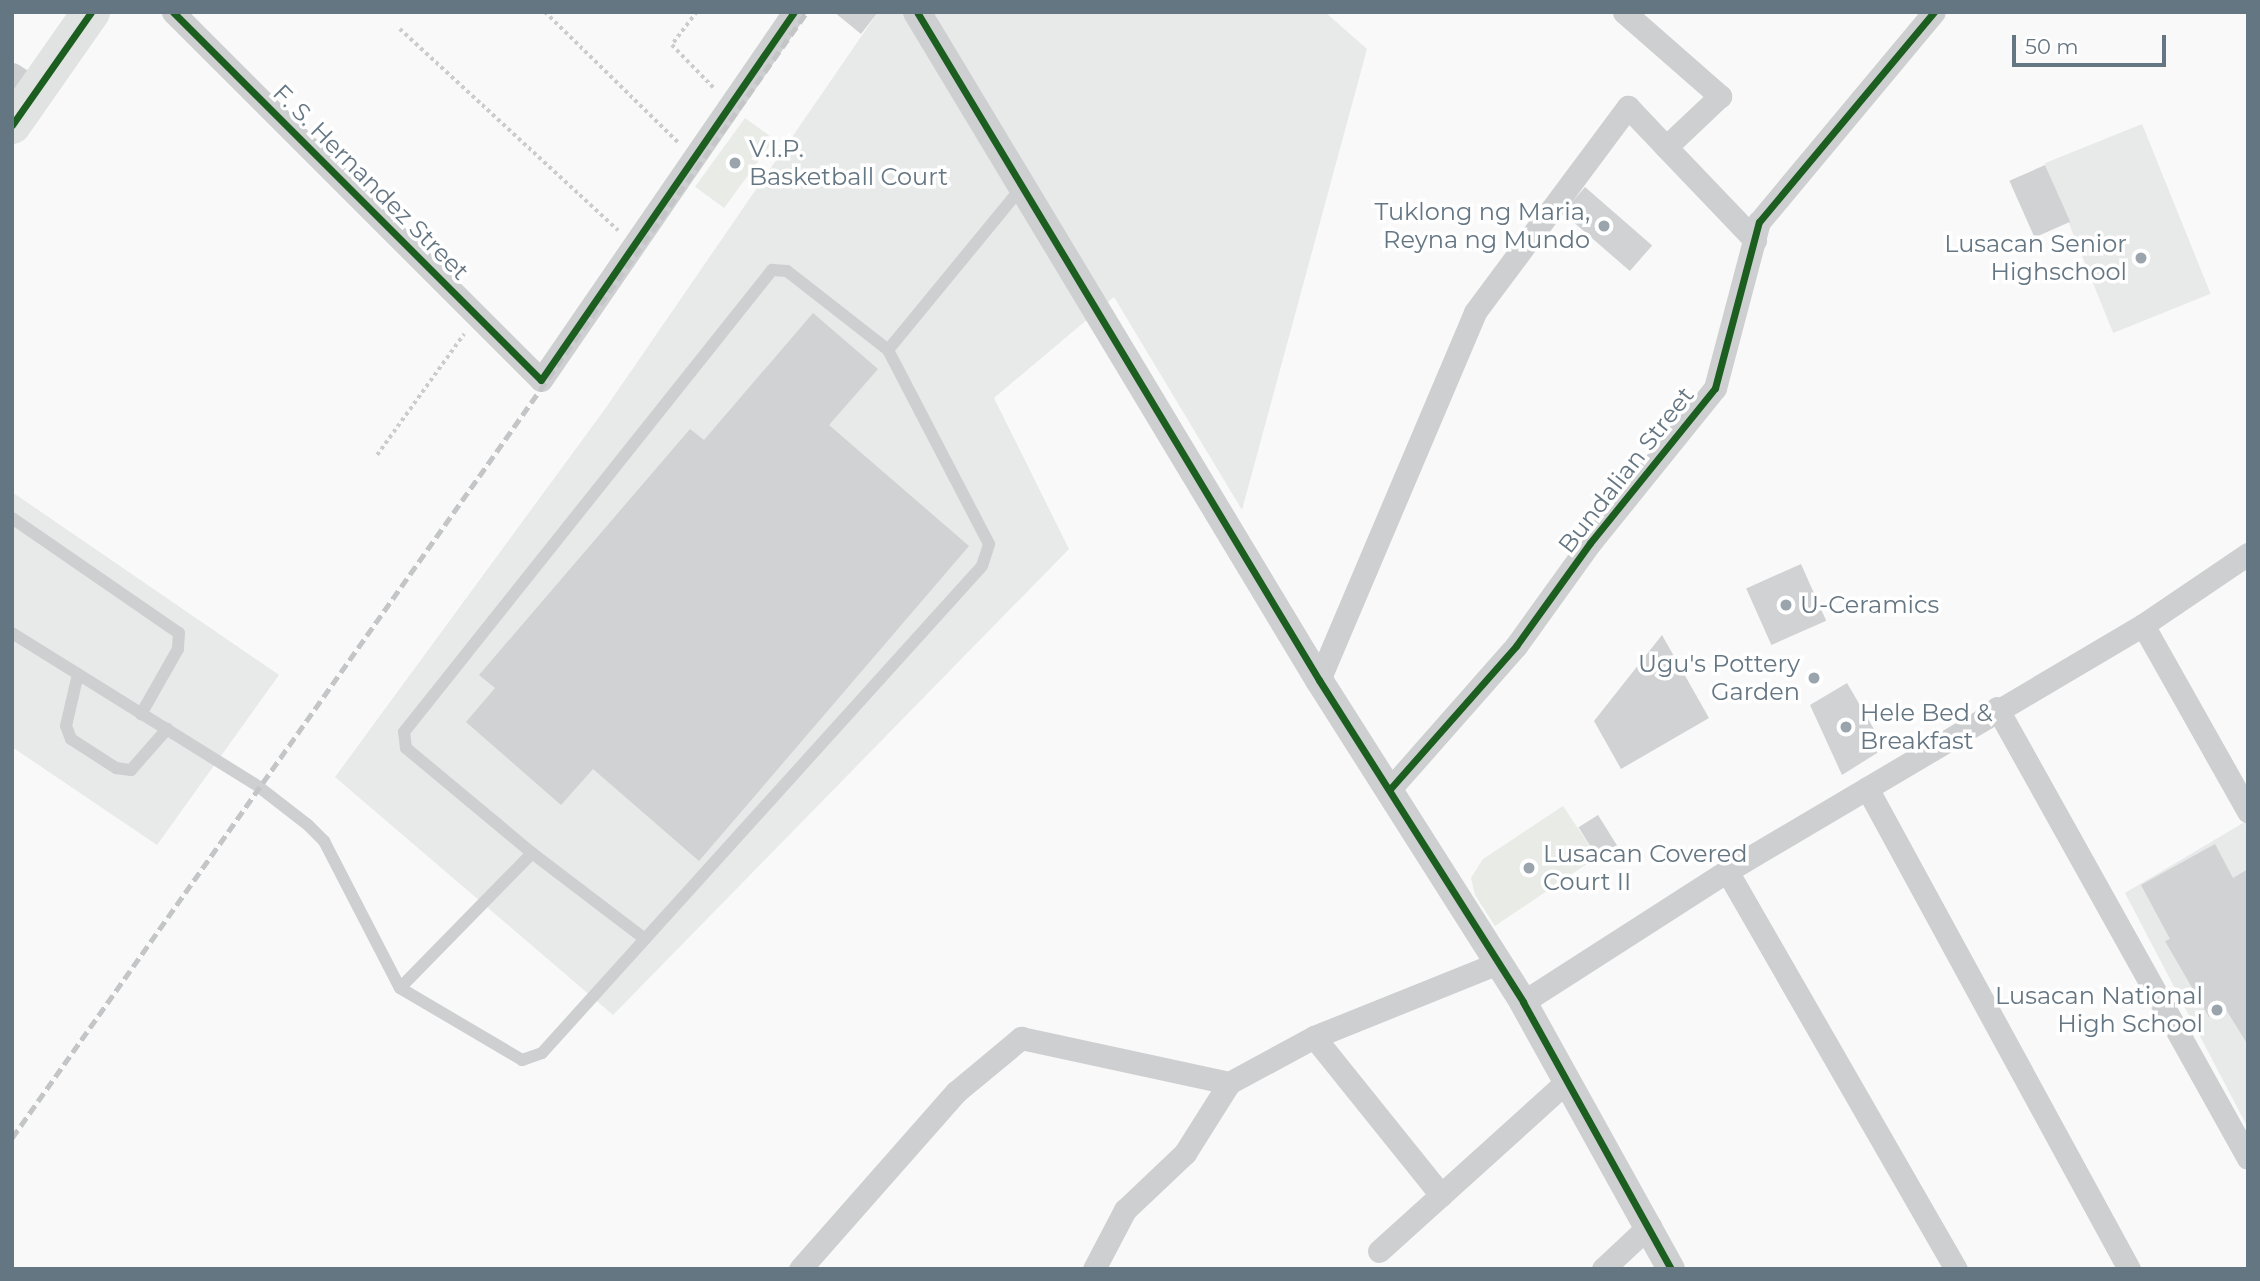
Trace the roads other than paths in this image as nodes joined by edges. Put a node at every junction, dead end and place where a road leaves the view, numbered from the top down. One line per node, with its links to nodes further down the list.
1 (91, 12): 7 (highway)
2 (173, 12): 3 (street, F. S. Hernandez Street)
3 (794, 12)
4 (917, 12): 10 (street)
5 (1624, 12): 9 (street)
6 (1934, 12): 11 (street, Bundalian Street)
7 (25, 82): 8 (highway)
8 (12, 125)
9 (1666, 147): 11 (street); 18 (street)
10 (1021, 188): 12 (lane); 18 (street)
11 (1755, 240): 23 (street, Bundalian Street)
12 (888, 350): 25 (lane); 27 (lane)
13 (12, 518): 20 (lane)
14 (2248, 554): 15 (street)
15 (2143, 625): 19 (street); 24 (street)
16 (12, 633): 17 (lane)
17 (78, 674): 20 (lane); 21 (lane)
18 (1319, 680): 23 (street)
19 (1997, 708): 22 (street); 34 (street)
20 (141, 714): 21 (lane)
21 (167, 729): 29 (lane)
22 (1867, 788): 26 (street); 43 (street)
23 (1390, 789): 28 (street)
24 (2248, 811)
25 (532, 853): 27 (lane); 29 (lane)
26 (1727, 871): 30 (street); 42 (street)
27 (645, 939): 29 (lane)
28 (1498, 963): 30 (street); 31 (street)
29 (400, 988)
30 (1523, 1002): 32 (street)
31 (1314, 1037): 33 (street); 35 (street)
32 (1568, 1080): 35 (street); 36 (street)
33 (1229, 1083): 38 (street); 39 (street)
34 (2248, 1158)
35 (1441, 1195): 37 (street)
36 (1650, 1225): 40 (street); 41 (street)
37 (1378, 1251)
38 (800, 1269)
39 (1094, 1269)
40 (1603, 1269)
41 (1671, 1269)
42 (1956, 1269)
43 (2129, 1269)

